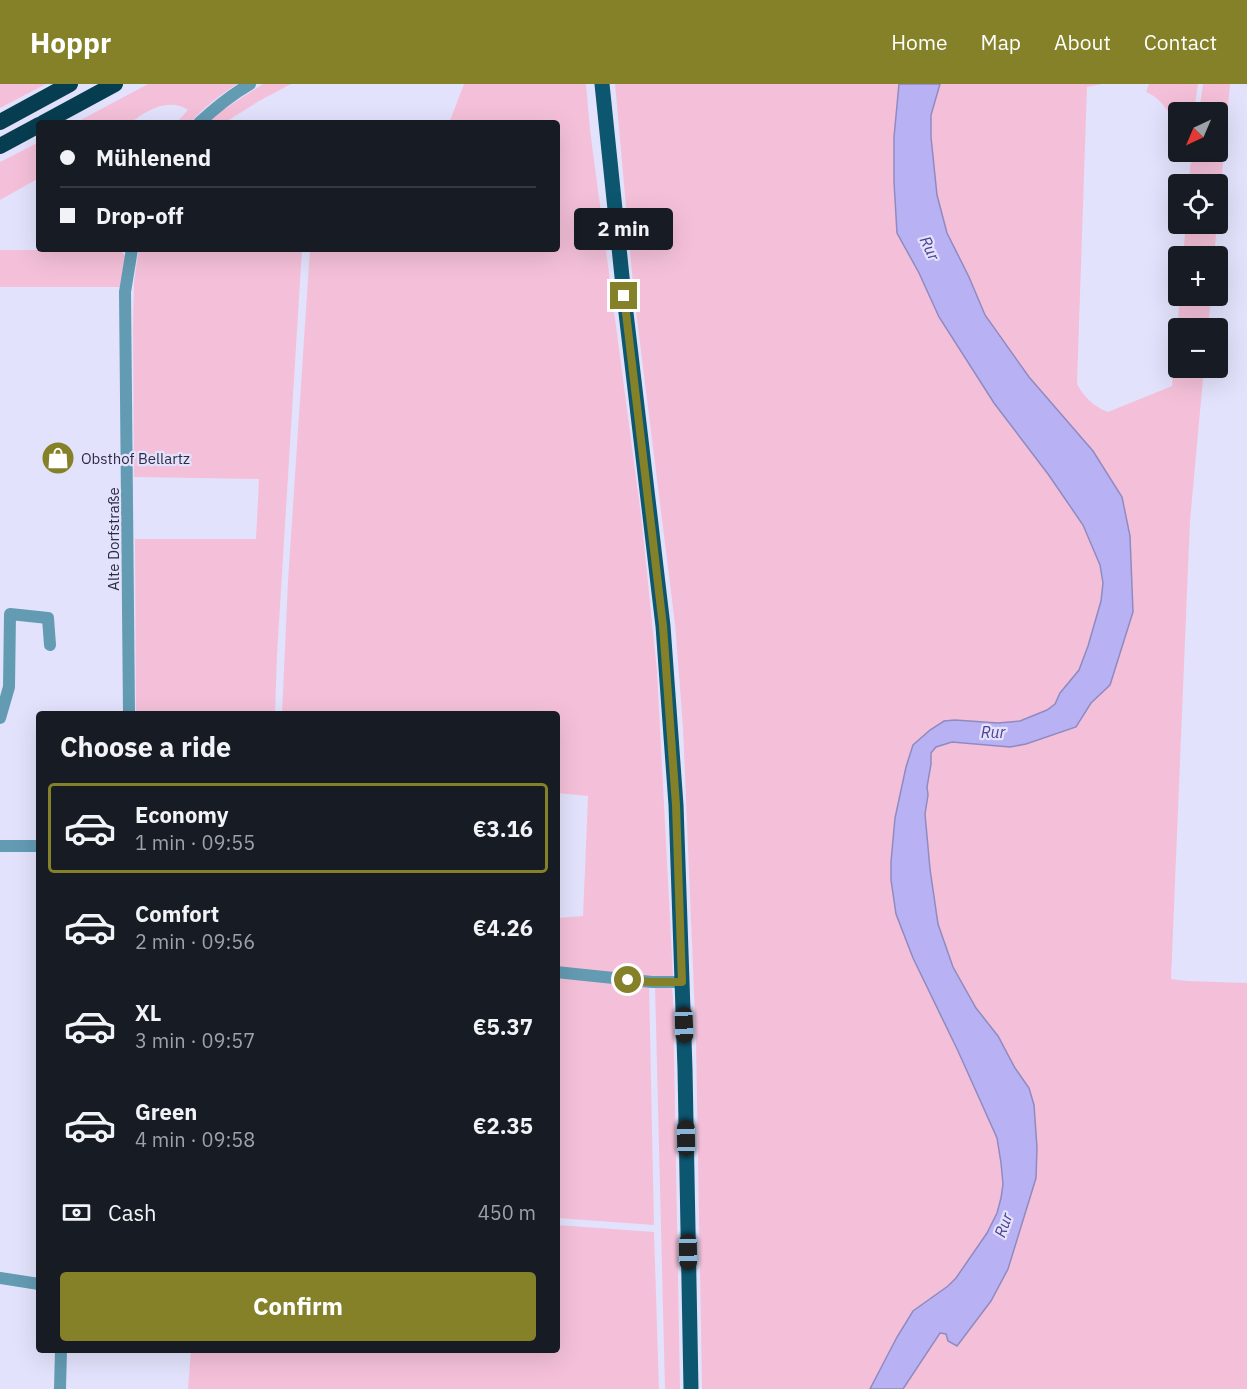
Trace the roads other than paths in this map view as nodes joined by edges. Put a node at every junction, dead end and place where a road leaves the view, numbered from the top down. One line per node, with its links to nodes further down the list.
1 (70, 84): 7 (highway)
2 (115, 84): 5 (highway)
3 (250, 84): 6 (street)
4 (602, 84): 17 (main road)
5 (48, 120)
6 (202, 120)
7 (0, 122)
8 (36, 127): 9 (highway)
9 (0, 146)
10 (132, 252): 12 (street, Alte Dorfstraße)
11 (50, 645): 13 (street)
12 (129, 711)
13 (0, 718)
14 (0, 846): 15 (street)
15 (36, 846)
16 (560, 972): 17 (street)
17 (682, 982): 22 (main road)
18 (0, 1278): 19 (street)
19 (36, 1284)
20 (61, 1353): 21 (street)
21 (60, 1389)
22 (691, 1389)

